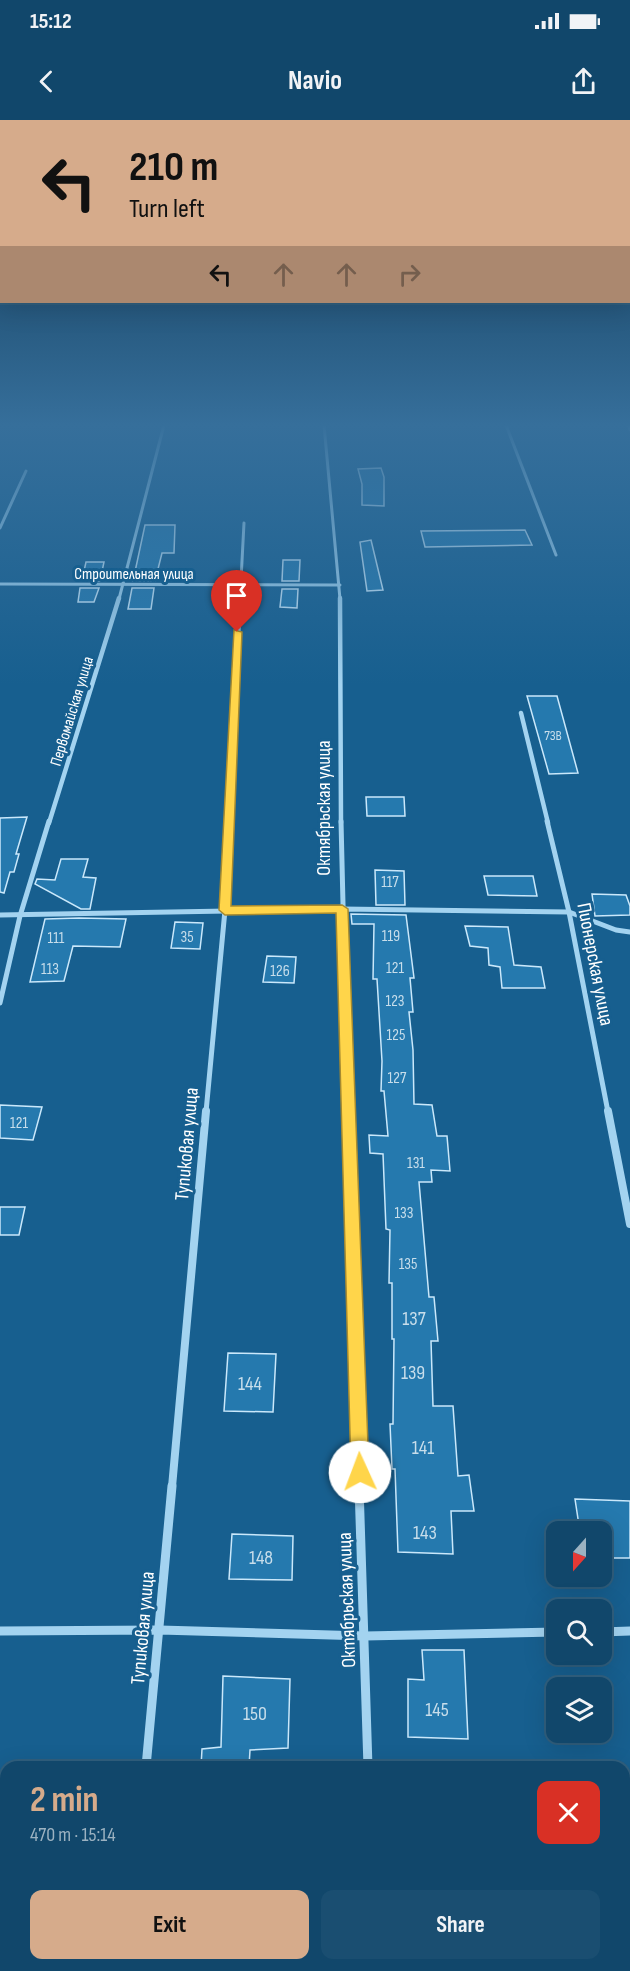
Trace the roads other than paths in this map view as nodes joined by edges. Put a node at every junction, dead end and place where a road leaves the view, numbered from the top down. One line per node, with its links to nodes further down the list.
1 (8, 511): 6 (street)
2 (142, 511): 9 (street, Первомайская улица)
3 (333, 511): 11 (street, Октябрьская улица)
4 (539, 511): 7 (street)
5 (244, 523): 10 (street, Тупиковая улица)
6 (0, 528)
7 (556, 555)
8 (0, 584): 9 (street, Строительная улица)
9 (123, 585): 10 (street, Строительная улица); 17 (street, Первомайская улица)
10 (239, 585): 11 (street, Строительная улица); 14 (street, Тупиковая улица)
11 (340, 585): 13 (street, Октябрьская улица)
12 (521, 713): 15 (street, Пионерская улица)
13 (342, 909): 14 (street); 15 (street); 26 (street, Октябрьская улица)
14 (225, 910): 17 (street); 21 (street, Тупиковая улица)
15 (569, 912): 18 (street); 20 (street, Пионерская улица)
16 (0, 915): 17 (street)
17 (20, 916): 19 (street, Первомайская улица)
18 (630, 932)
19 (0, 1003)
20 (630, 1224)
21 (160, 1630): 22 (street); 26 (street); 27 (street, Тупиковая улица)
22 (0, 1631)
23 (630, 1631): 25 (street)
24 (546, 1632): 26 (street)
25 (612, 1632)
26 (365, 1636): 28 (street, Октябрьская улица)
27 (147, 1761)
28 (368, 1761)

